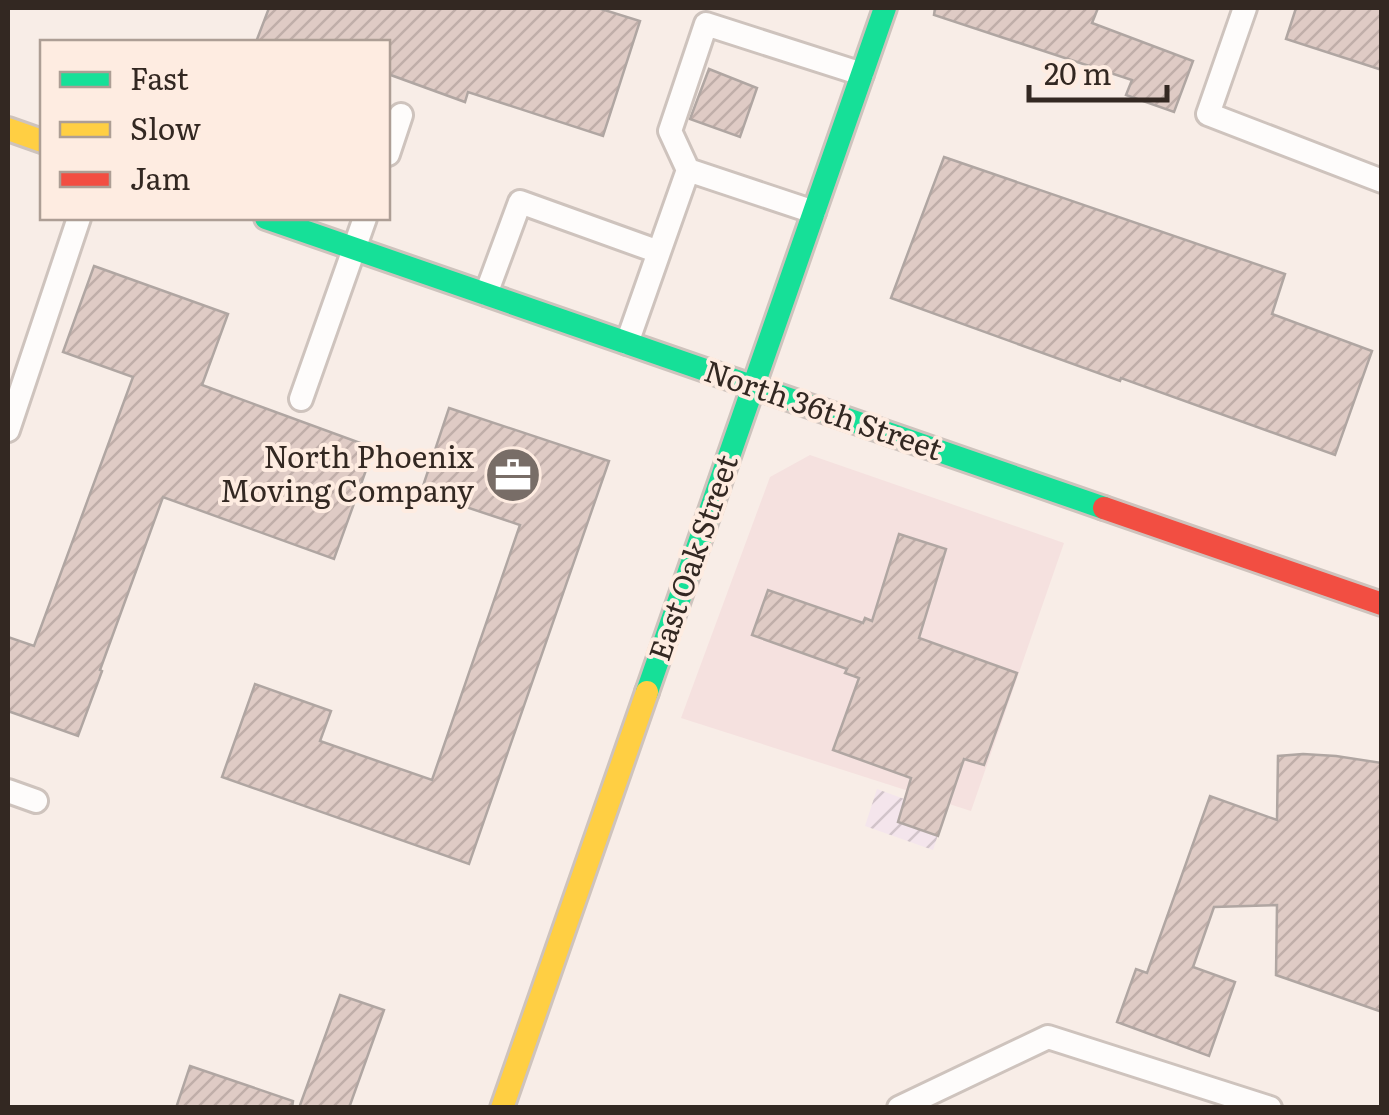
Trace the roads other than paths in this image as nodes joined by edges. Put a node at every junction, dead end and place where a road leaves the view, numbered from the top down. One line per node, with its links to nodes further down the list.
1 (885, 8): 4 (main road, East Oak Street)
2 (1245, 8): 10 (lane)
3 (709, 16): 4 (lane); 9 (lane)
4 (862, 74): 11 (main road, East Oak Street)
5 (401, 115): 8 (lane)
6 (8, 128): 7 (main road)
7 (40, 140)
8 (390, 148)
9 (688, 170): 11 (lane); 16 (lane)
10 (1382, 181)
11 (814, 212): 19 (main road, East Oak Street)
12 (78, 220): 21 (lane)
13 (272, 220): 15 (main road, North 36th Street)
14 (364, 220): 15 (lane)
15 (354, 248): 17 (main road, North 36th Street); 20 (lane)
16 (659, 252): 17 (lane); 18 (lane)
17 (486, 294): 18 (main road, North 36th Street)
18 (627, 343): 19 (main road, North 36th Street)
19 (754, 386): 22 (main road, North 36th Street); 25 (main road, East Oak Street)
20 (301, 399)
21 (8, 430)
22 (1382, 604)
23 (8, 791): 24 (lane)
24 (36, 801)
25 (502, 1108)
26 (899, 1108): 27 (lane)
27 (1270, 1108)

